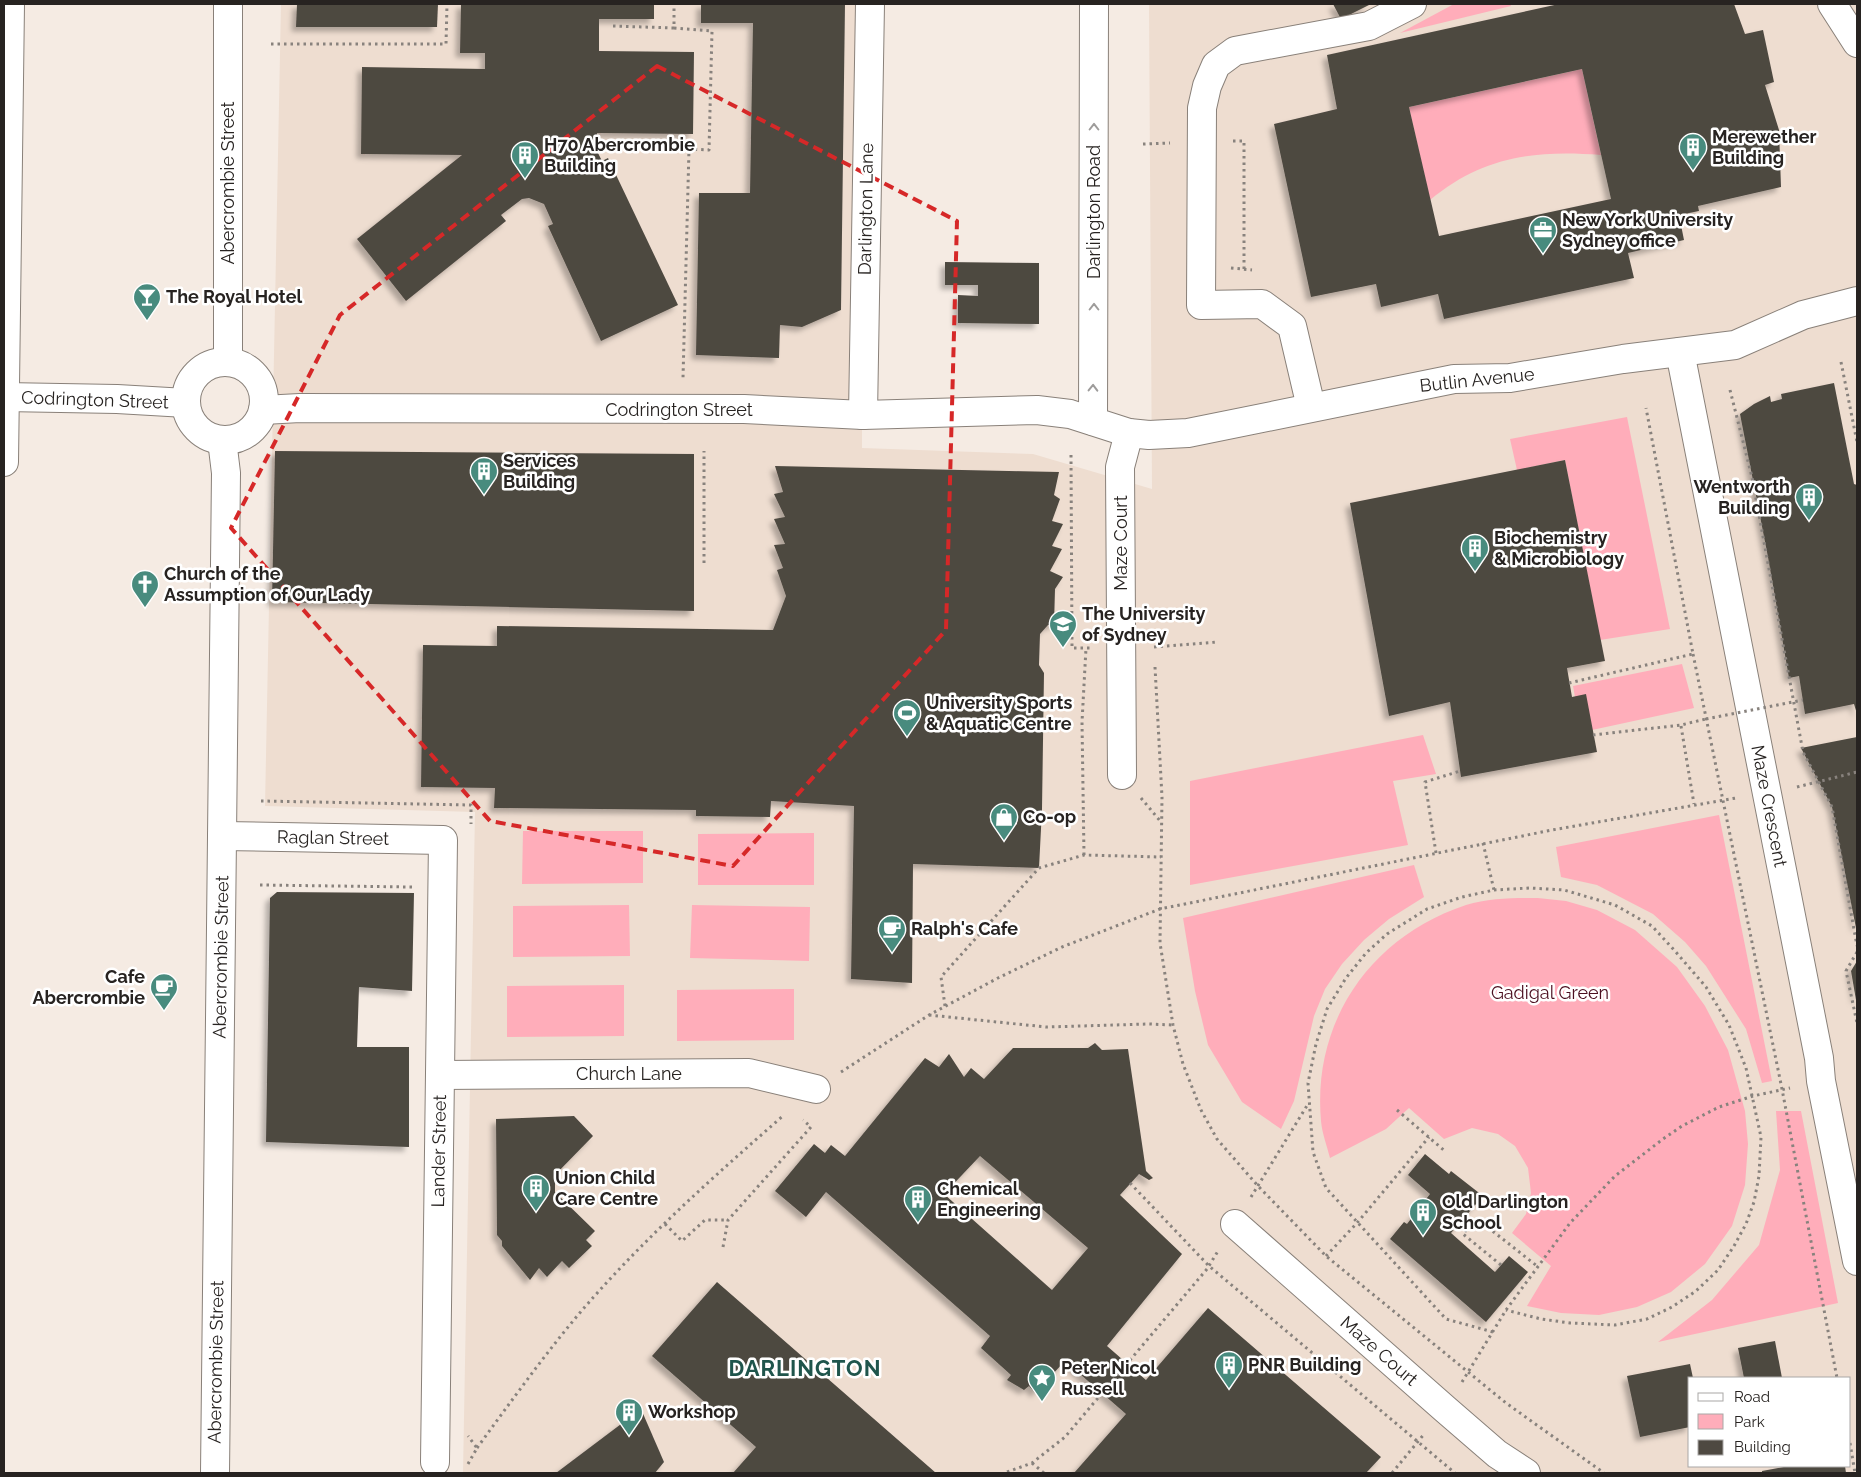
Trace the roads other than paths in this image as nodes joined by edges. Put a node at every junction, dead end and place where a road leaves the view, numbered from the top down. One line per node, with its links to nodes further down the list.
1 (10, 4): 11 (main road)
2 (228, 4): 10 (main road, Abercrombie Street)
3 (870, 4): 15 (main road, Darlington Lane)
4 (1094, 4): 16 (main road, Darlington Road, one-way to 4)
5 (1412, 4): 13 (main road)
6 (1832, 4): 7 (main road)
7 (1857, 42)
8 (1857, 301): 9 (main road, Butlin Avenue)
9 (1680, 352): 13 (main road, Butlin Avenue); 26 (main road, Maze Crescent)
10 (228, 361): 12 (main road); 14 (main road)
11 (4, 398): 12 (main road, Codrington Street); 19 (main road)
12 (186, 403): 18 (main road)
13 (1311, 407): 17 (main road, Butlin Avenue)
14 (263, 410): 15 (main road, Codrington Street); 18 (main road)
15 (863, 415): 16 (main road, Codrington Street)
16 (1093, 421): 17 (main road, Butlin Avenue)
17 (1130, 433): 20 (main road, Maze Court)
18 (222, 440): 21 (main road, Abercrombie Street)
19 (4, 462)
20 (1122, 775)
21 (222, 836): 22 (main road, Raglan Street); 28 (main road, Abercrombie Street)
22 (444, 840): 23 (main road, Lander Street)
23 (440, 1075): 24 (main road, Church Lane); 27 (main road, Lander Street)
24 (816, 1090)
25 (1235, 1224): 29 (main road, Maze Court)
26 (1857, 1261)
27 (435, 1462)
28 (215, 1473)
29 (1526, 1473)

